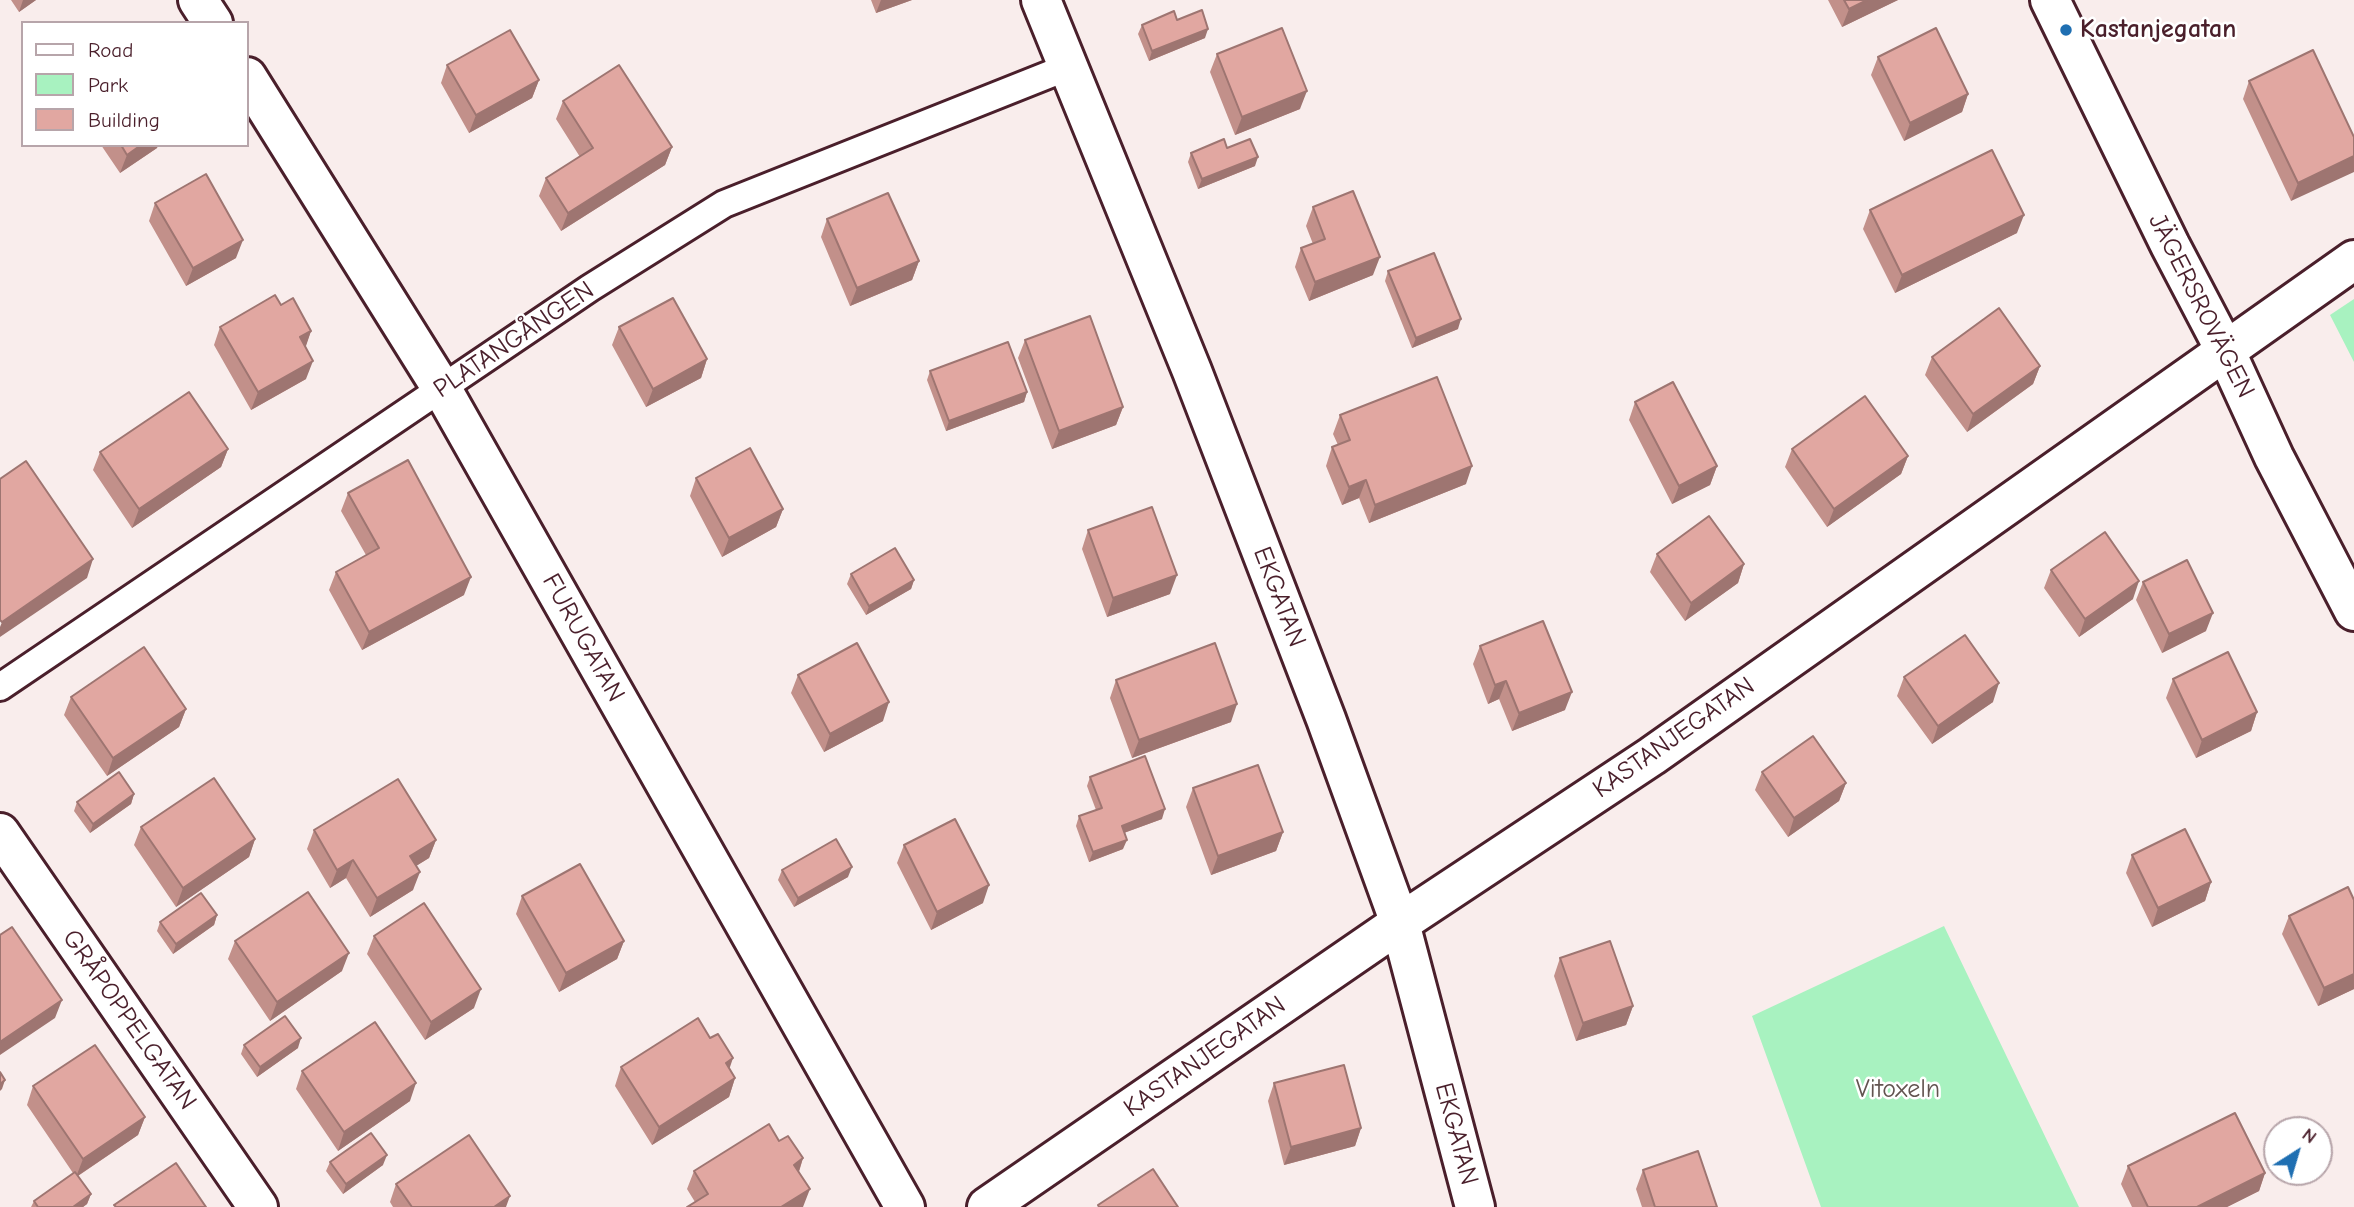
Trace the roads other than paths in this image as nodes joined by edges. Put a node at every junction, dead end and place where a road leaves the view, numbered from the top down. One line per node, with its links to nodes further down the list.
1 (198, 0): 4 (street)
2 (1041, 0): 5 (street, EKGATAN)
3 (2049, 0): 8 (street, JÄGERSROVÄGEN)
4 (211, 21)
5 (1068, 68): 9 (lane, PLATANGÅNGEN); 13 (street, EKGATAN)
6 (248, 79): 9 (street, FURUGATAN)
7 (2354, 260): 8 (street, KASTANJEGATAN)
8 (2225, 350): 10 (street, JÄGERSROVÄGEN); 13 (street, KASTANJEGATAN)
9 (442, 388): 11 (lane, PLATANGÅNGEN); 15 (street, FURUGATAN)
10 (2354, 611)
11 (0, 687)
12 (0, 833): 14 (street, GRÅPOPPELGATAN)
13 (1400, 923): 16 (street, KASTANJEGATAN); 17 (street, EKGATAN)
14 (258, 1207)
15 (905, 1207)
16 (987, 1207)
17 (1475, 1207)

